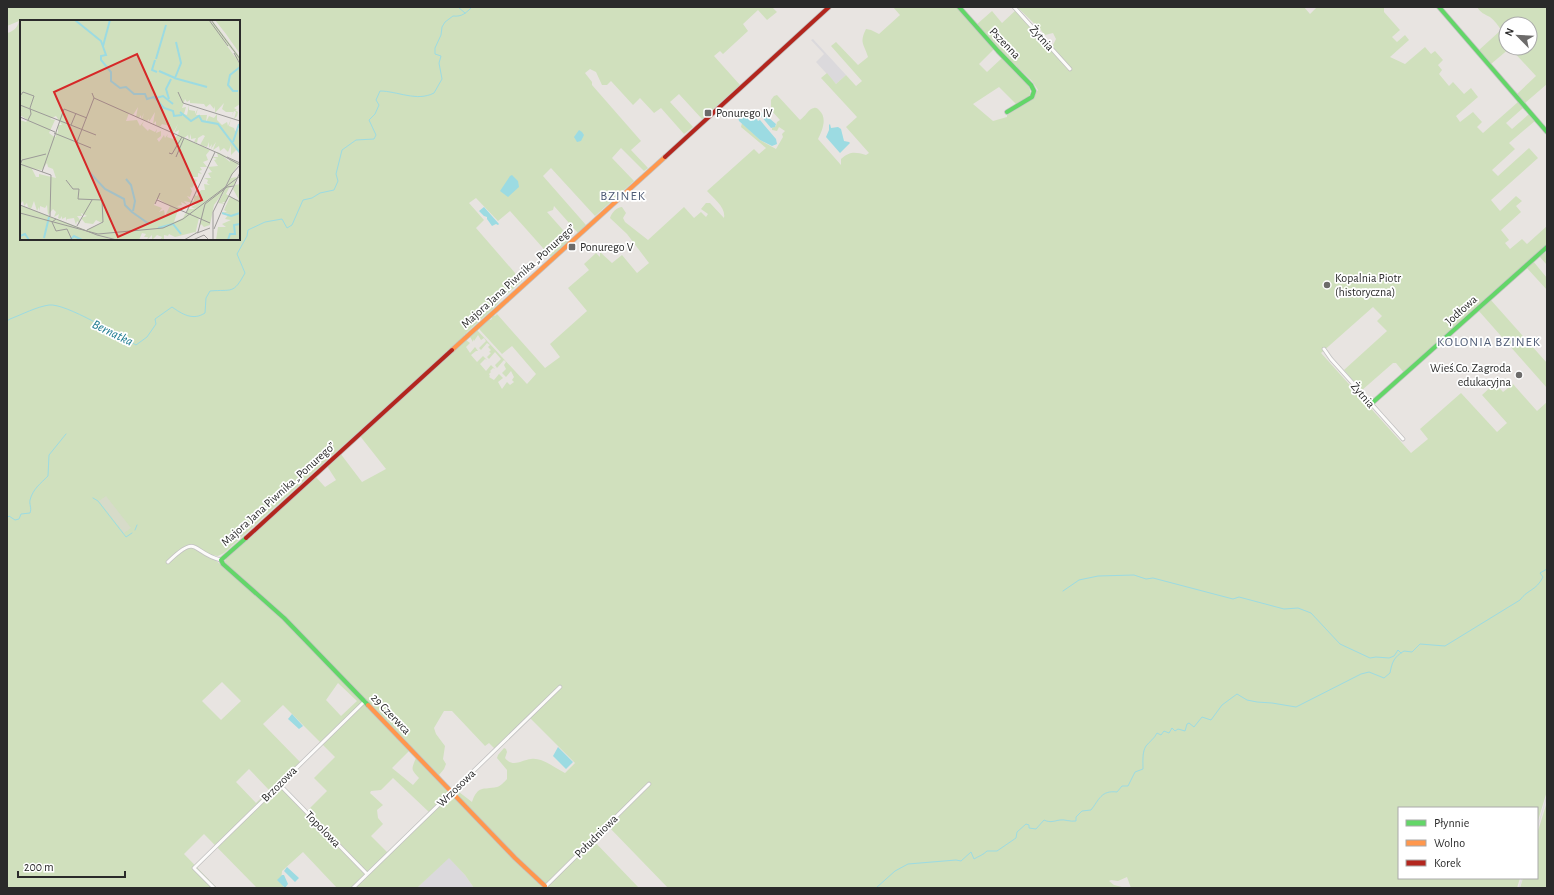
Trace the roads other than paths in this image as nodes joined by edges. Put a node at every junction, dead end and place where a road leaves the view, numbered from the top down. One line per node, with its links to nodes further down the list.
1 (829, 7): 12 (street, Majora Jana Piwnika „Ponurego”)
2 (959, 7): 6 (street, Pszenna)
3 (1014, 7): 5 (street, Żytnia)
4 (1439, 7): 7 (street)
5 (1070, 69)
6 (1007, 112)
7 (1547, 132)
8 (1547, 247): 10 (street, Jodłowa)
9 (1324, 349): 10 (street, Żytnia)
10 (1371, 404): 11 (street, Żytnia)
11 (1403, 439)
12 (220, 560): 13 (street); 15 (street, 29 Czerwca)
13 (168, 562)
14 (560, 688): 18 (street, Wrzosowa)
15 (365, 701): 16 (street, Brzozowa); 18 (street, 29 Czerwca)
16 (279, 784): 19 (street, Topolowa); 21 (street, Brzozowa)
17 (649, 784): 20 (street, Południowa)
18 (452, 792): 19 (street, Wrzosowa); 20 (street, 29 Czerwca)
19 (367, 874): 22 (street, Wrzosowa)
20 (545, 887)
21 (214, 888)
22 (353, 888)

